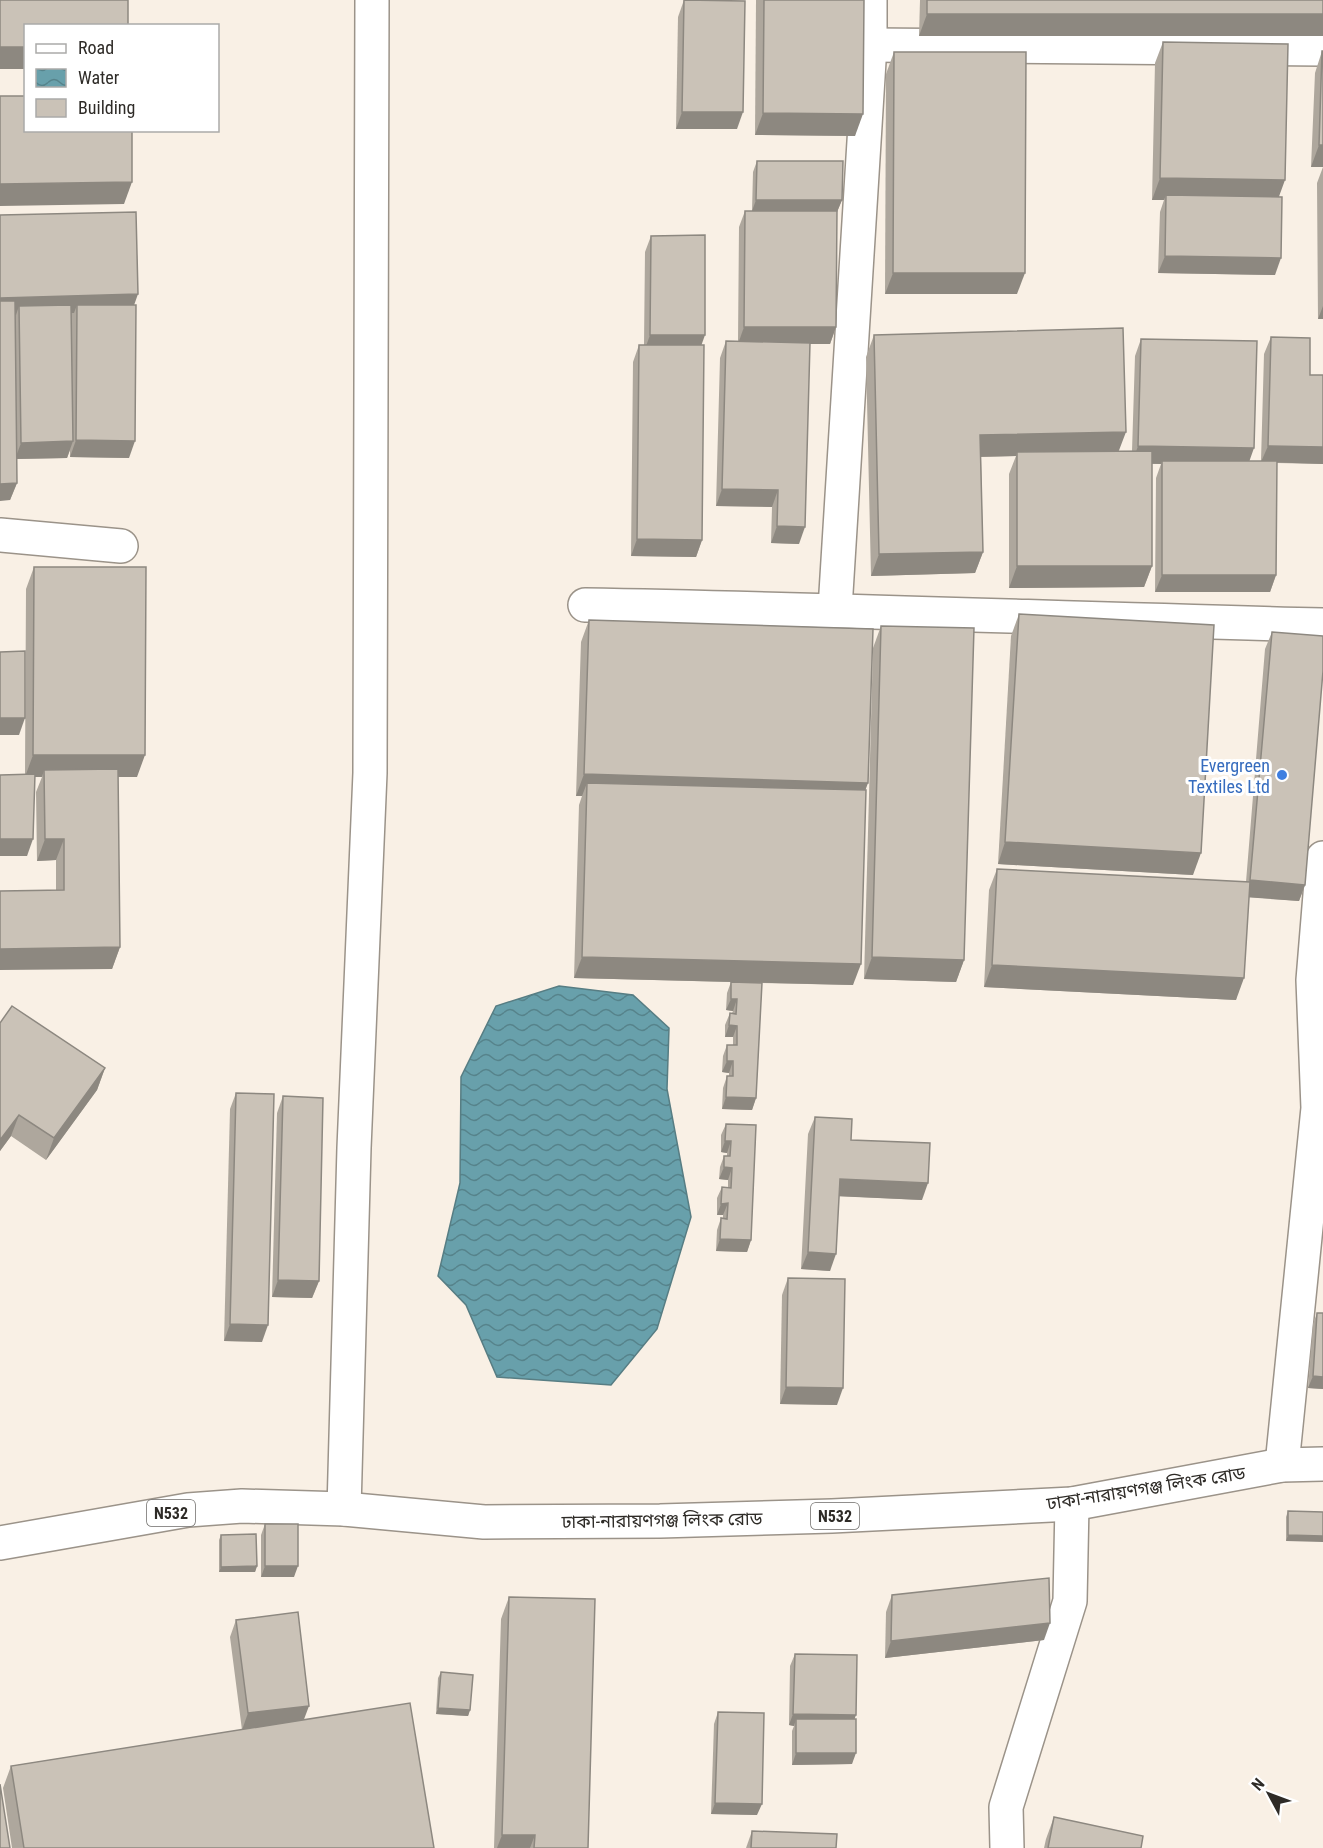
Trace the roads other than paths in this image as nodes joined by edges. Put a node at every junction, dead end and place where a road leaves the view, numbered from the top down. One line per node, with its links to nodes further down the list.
1 (372, 0): 15 (main road)
2 (870, 0): 3 (main road)
3 (870, 45): 4 (main road); 8 (main road)
4 (1323, 49)
5 (0, 535): 6 (main road)
6 (121, 546)
7 (585, 605): 8 (main road)
8 (835, 609): 9 (main road)
9 (1323, 625)
10 (1323, 858): 11 (main road)
11 (1318, 980): 13 (main road)
12 (1323, 1464): 13 (main road, ঢাকা-নারায়ণগঞ্জ লিংক রোড / N532)
13 (1282, 1465): 14 (main road, ঢাকা-নারায়ণগঞ্জ লিংক রোড / N532)
14 (1072, 1504): 15 (main road, ঢাকা-নারায়ণগঞ্জ লিংক রোড / N532); 17 (main road)
15 (344, 1509): 16 (main road, ঢাকা-নারায়ণগঞ্জ লিংক রোড / N532)
16 (0, 1544)
17 (1007, 1848)

